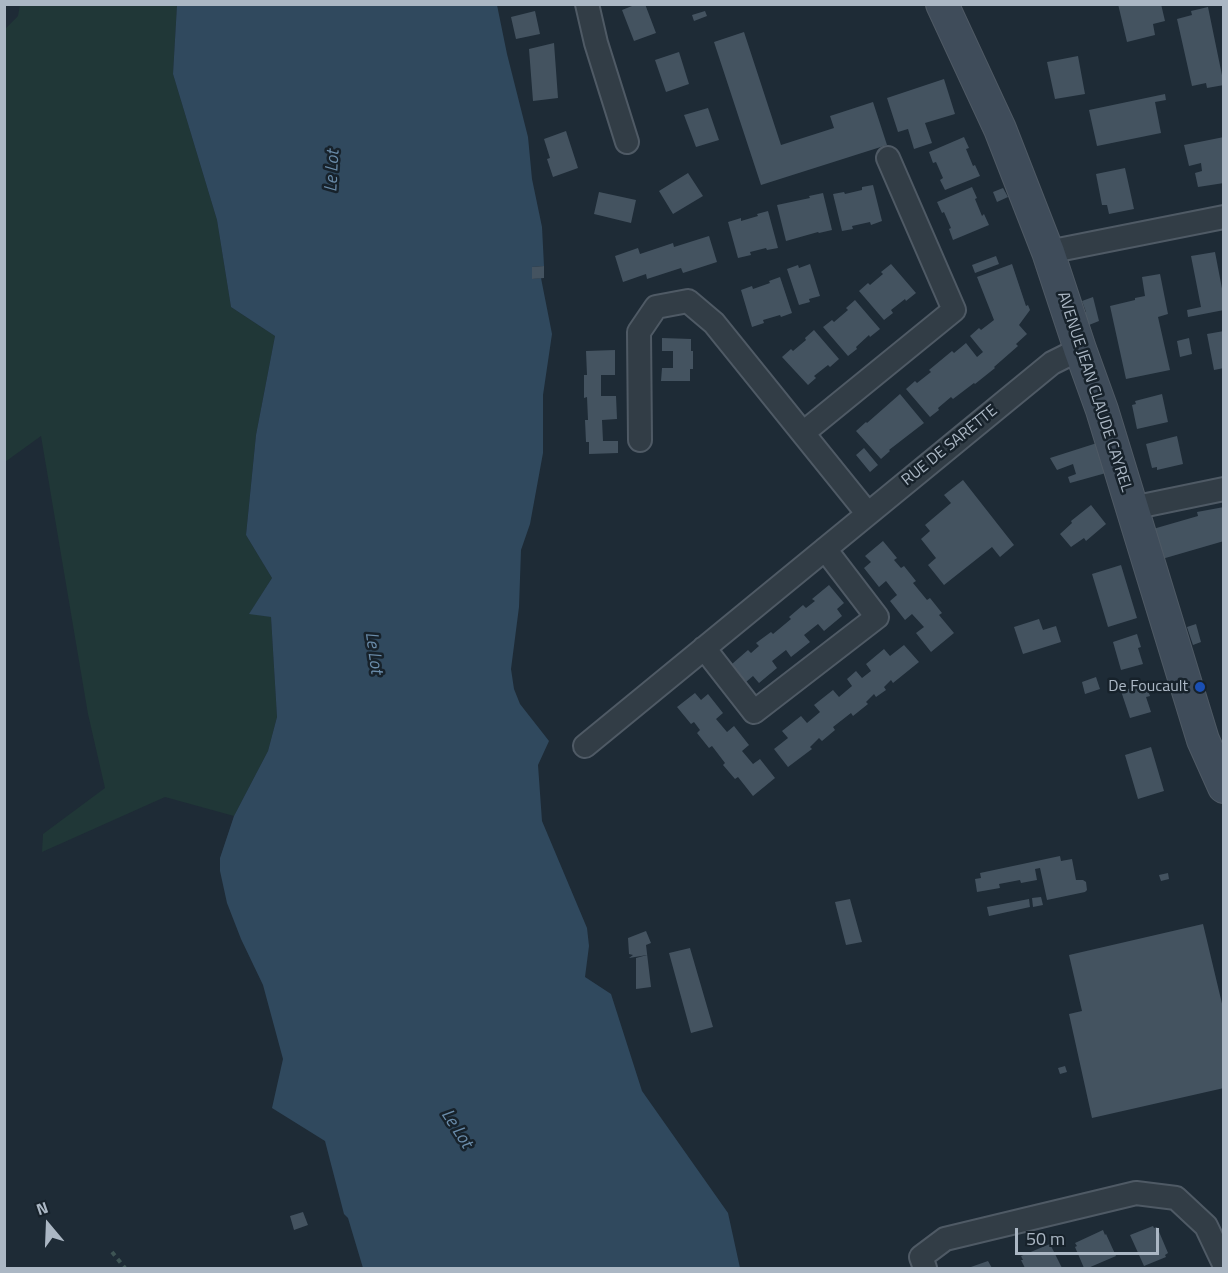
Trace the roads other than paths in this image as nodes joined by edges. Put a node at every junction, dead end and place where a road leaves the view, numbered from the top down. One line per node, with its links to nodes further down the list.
1 (587, 4): 3 (street)
2 (942, 4): 6 (main road, AVENUE JEAN CLAUDE CAYREL)
3 (627, 142)
4 (888, 158): 8 (street)
5 (1224, 217): 6 (street)
6 (1048, 252): 7 (main road, AVENUE JEAN CLAUDE CAYREL)
7 (1080, 349): 11 (main road, AVENUE JEAN CLAUDE CAYREL); 12 (street, RUE DE SARETTE)
8 (803, 433): 9 (street); 12 (street)
9 (640, 441)
10 (1224, 489): 11 (street)
11 (1132, 508): 16 (main road, AVENUE JEAN CLAUDE CAYREL)
12 (868, 514): 13 (street, RUE DE SARETTE)
13 (825, 549): 14 (street, RUE DE SARETTE); 14 (street)
14 (704, 648): 15 (street, RUE DE SARETTE)
15 (585, 746)
16 (1224, 787)
17 (1224, 1264): 18 (street)
18 (926, 1269)

